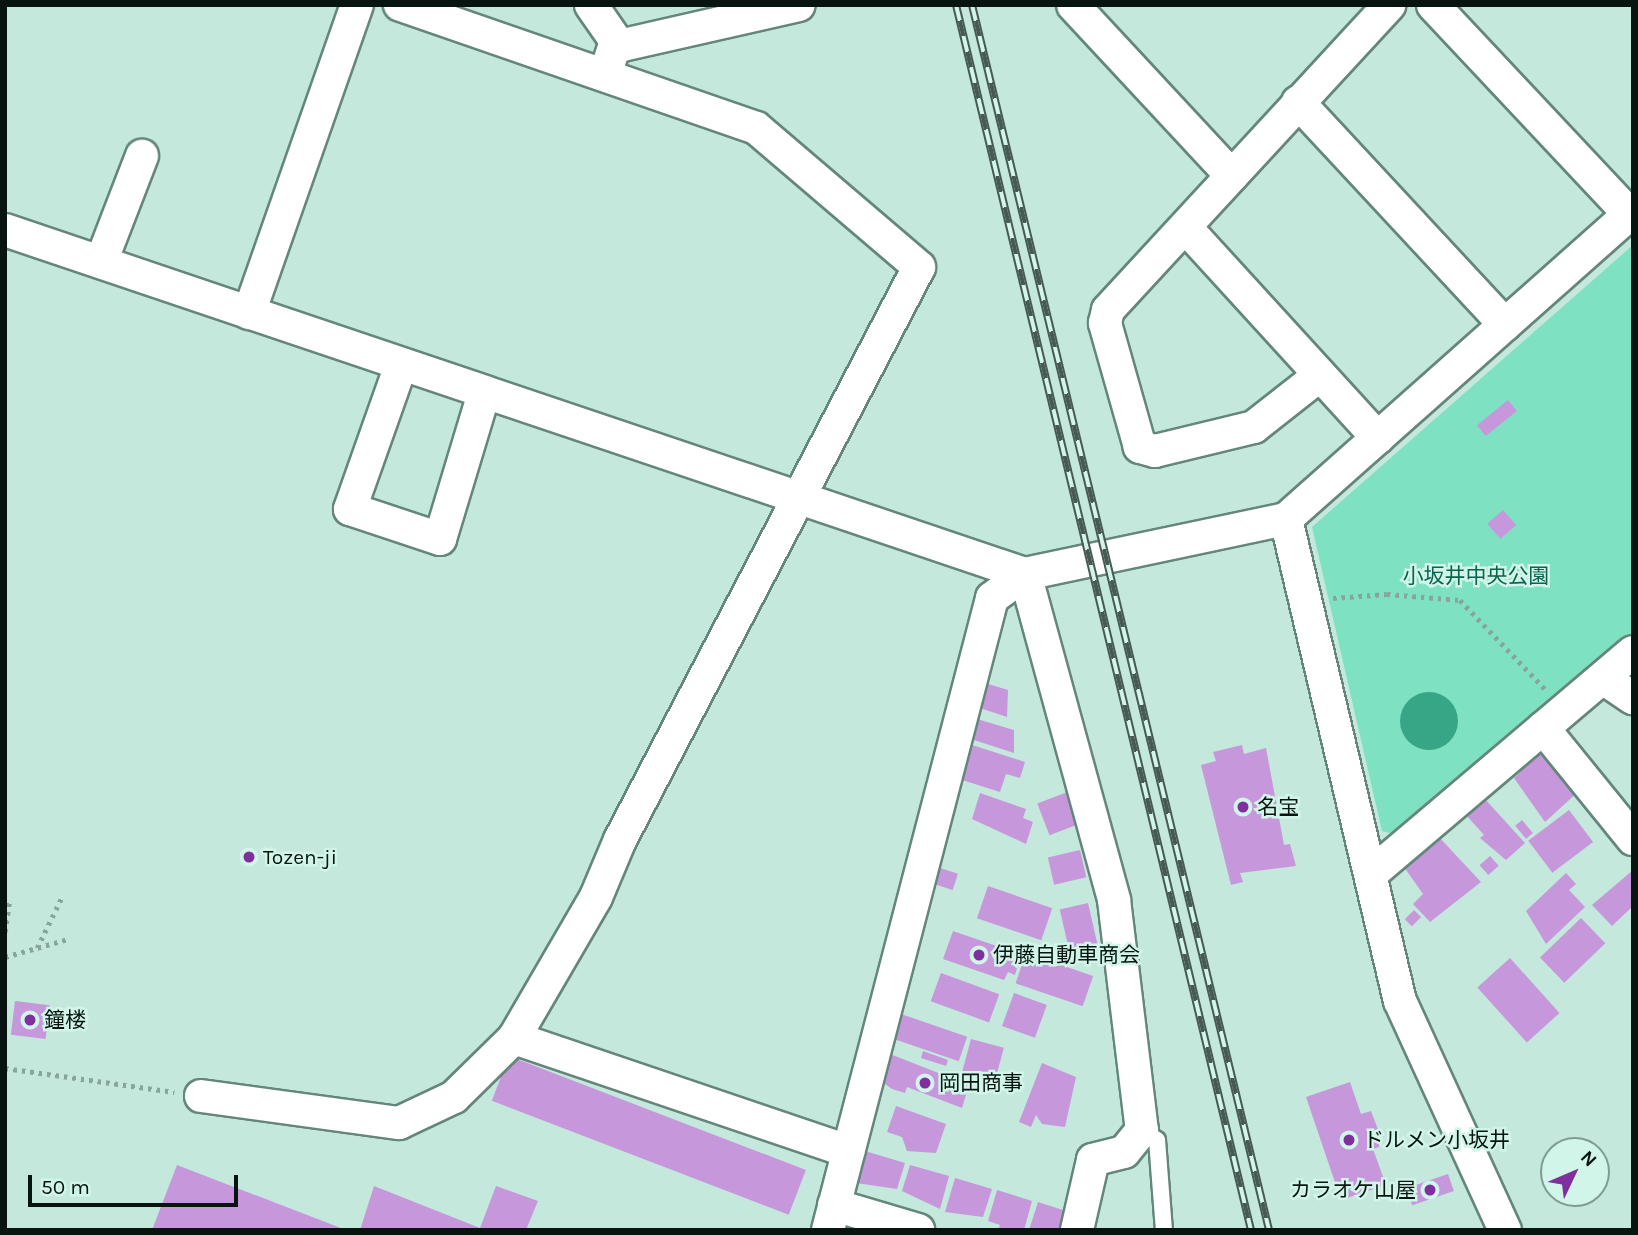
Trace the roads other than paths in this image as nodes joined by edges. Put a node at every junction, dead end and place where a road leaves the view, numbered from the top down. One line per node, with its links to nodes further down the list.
1 (357, 5): 17 (street)
2 (400, 5): 9 (street)
3 (591, 5): 8 (street)
4 (799, 5): 8 (street)
5 (1073, 5): 12 (street)
6 (1389, 5): 10 (street)
7 (1433, 5): 13 (street)
8 (616, 41): 9 (street)
9 (605, 78): 23 (street)
10 (1298, 102): 12 (street); 18 (street)
11 (142, 156): 16 (street)
12 (1232, 176): 14 (street)
13 (1631, 213): 18 (street)
14 (1187, 229): 20 (street); 20 (street)
15 (5, 230): 16 (street)
16 (101, 262): 17 (street)
17 (249, 313): 19 (street)
18 (1505, 325): 22 (street)
19 (401, 365): 21 (street); 21 (street)
20 (1320, 375): 22 (street)
21 (484, 393): 23 (street)
22 (1378, 438): 24 (street)
23 (805, 495): 25 (street); 32 (street)
24 (1286, 519): 25 (street); 31 (street)
25 (1025, 574): 34 (street); 35 (street)
26 (1633, 652): 27 (street)
27 (1603, 678): 28 (street); 29 (street)
28 (1633, 698)
29 (1554, 719): 30 (street); 31 (street)
30 (1633, 839)
31 (1371, 874): 40 (street)
32 (514, 1038): 33 (street); 35 (street)
33 (201, 1096)
34 (1142, 1130): 38 (street); 39 (lane)
35 (848, 1151): 36 (street)
36 (831, 1217): 37 (street)
37 (918, 1230)
38 (1076, 1230)
39 (1164, 1230)
40 (1505, 1230)

